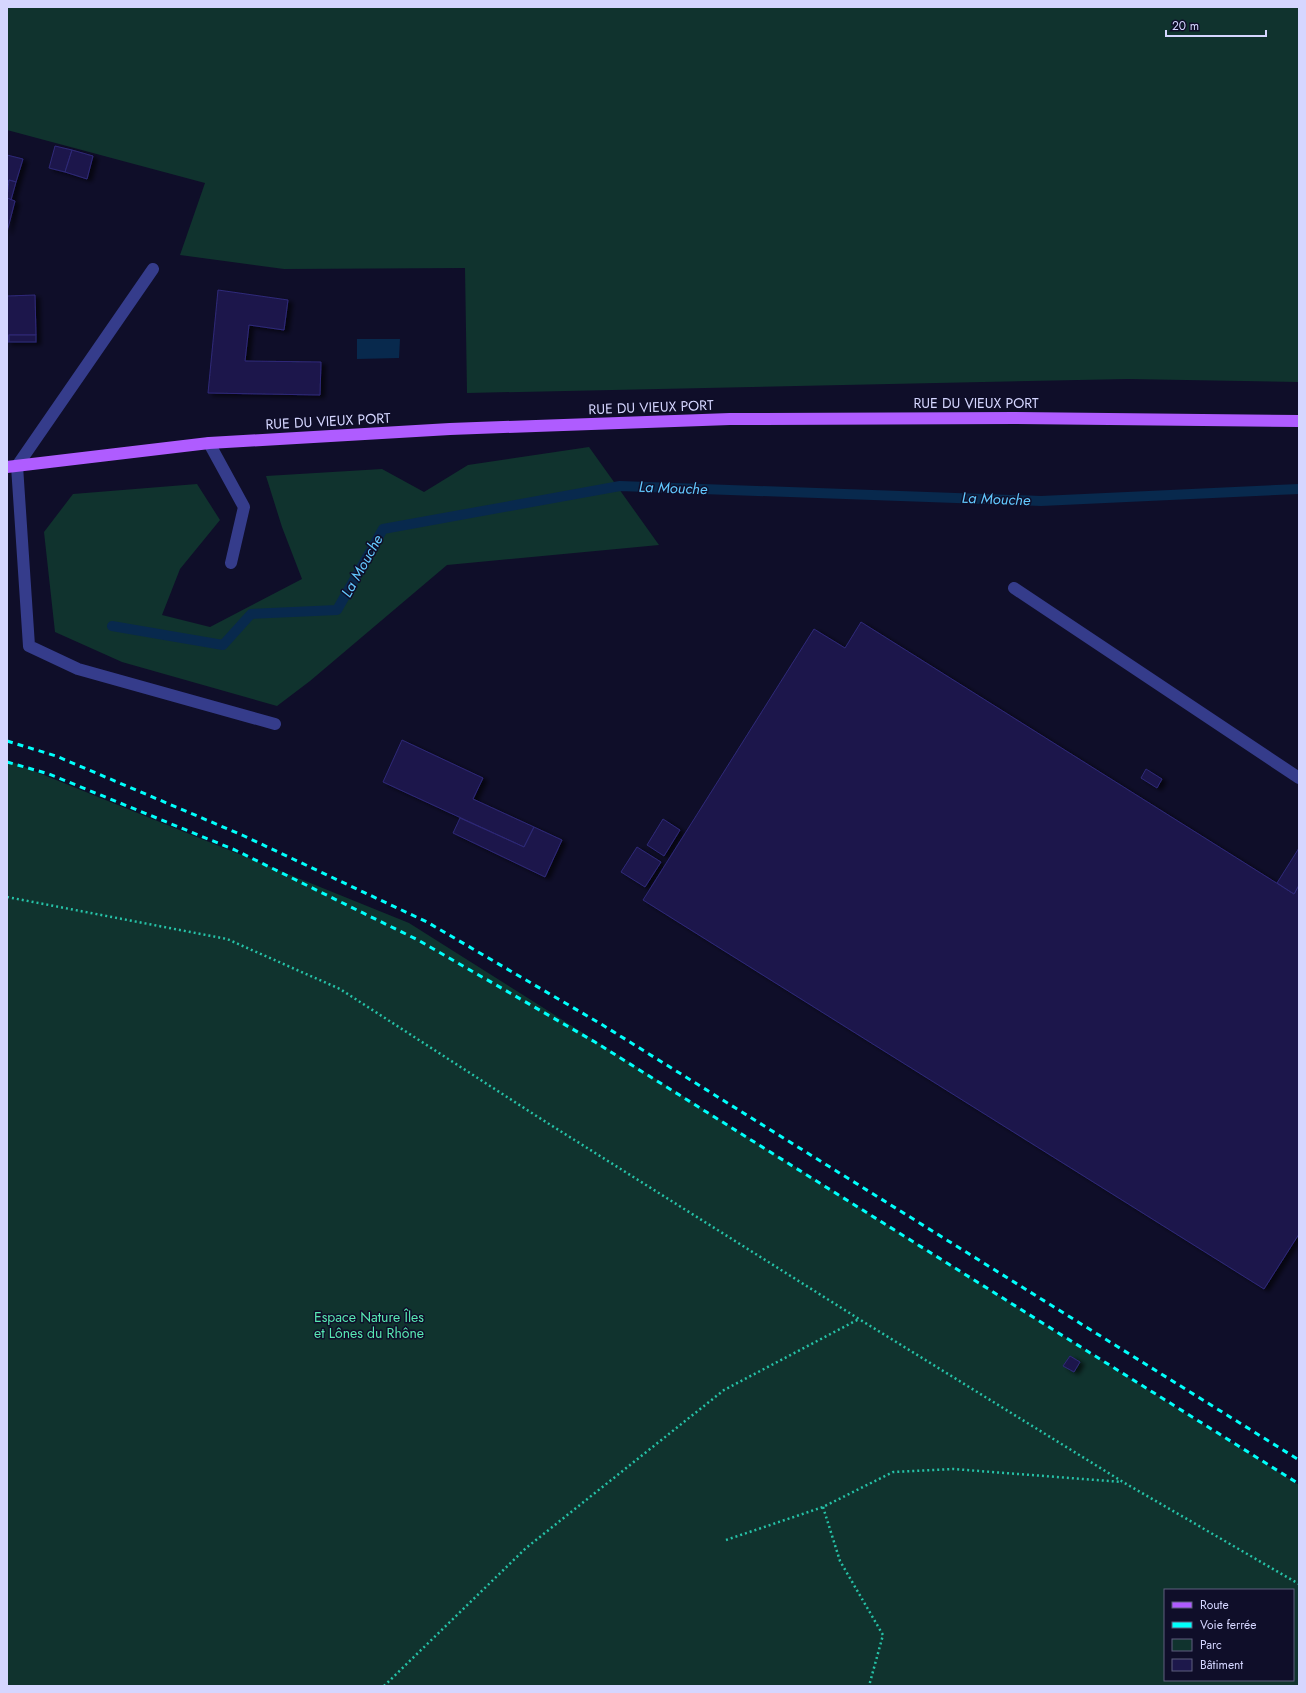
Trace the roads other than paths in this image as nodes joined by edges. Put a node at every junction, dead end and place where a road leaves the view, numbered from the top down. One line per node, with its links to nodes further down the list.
1 (153, 269): 4 (street)
2 (1299, 421): 3 (main road, RUE DU VIEUX PORT)
3 (209, 443): 4 (main road, RUE DU VIEUX PORT); 5 (street)
4 (12, 467): 7 (street)
5 (231, 563)
6 (1014, 588): 8 (street)
7 (275, 724)
8 (1299, 778)

